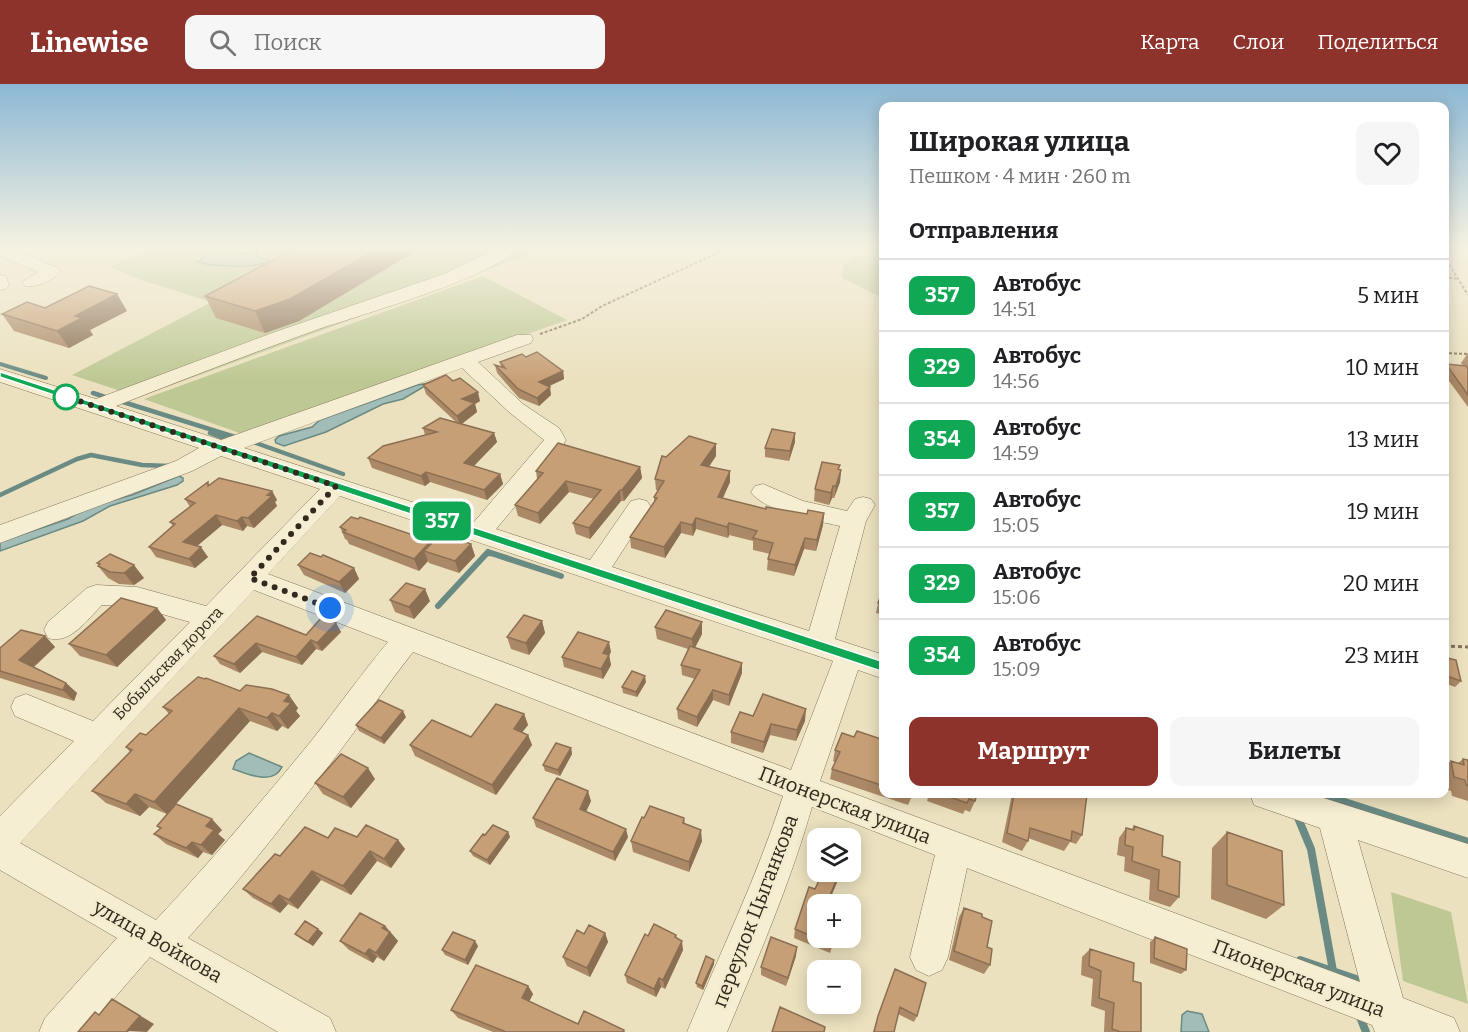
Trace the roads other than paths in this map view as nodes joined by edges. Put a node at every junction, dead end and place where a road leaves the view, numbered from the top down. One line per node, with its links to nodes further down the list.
1 (405, 292): 5 (street)
2 (524, 339): 3 (street)
3 (466, 361): 6 (street); 10 (street)
4 (0, 375): 5 (street)
5 (95, 407): 6 (street)
6 (222, 448): 7 (street); 11 (street)
7 (336, 486): 10 (street); 13 (street, Бобыльская дорога)
8 (763, 492): 17 (street)
9 (639, 507): 12 (street)
10 (479, 533): 12 (street)
11 (0, 534)
12 (595, 572): 17 (street)
13 (250, 578): 14 (street, Бобыльская дорога); 16 (street, Пионерская улица)
14 (212, 618): 15 (street); 21 (street, Бобыльская дорога)
15 (58, 630)
16 (409, 637): 22 (street, Пионерская улица); 29 (street)
17 (819, 645): 18 (street)
18 (849, 656): 19 (street); 22 (street, переулок Цыганкова)
19 (879, 665)
20 (26, 707): 21 (street)
21 (98, 736): 25 (street, Бобыльская дорога)
22 (801, 789): 26 (street, Пионерская улица); 34 (street, переулок Цыганкова)
23 (1278, 798): 24 (street)
24 (1334, 816): 28 (street); 31 (street)
25 (0, 840)
26 (954, 847): 30 (street); 31 (street, Пионерская улица)
27 (0, 851): 29 (street, улица Войкова)
28 (1468, 861)
29 (153, 938): 32 (street); 33 (street, улица Войкова)
30 (929, 957)
31 (1390, 1022): 35 (street, Пионерская улица)
32 (59, 1032)
33 (316, 1032)
34 (707, 1032)
35 (1440, 1032)

